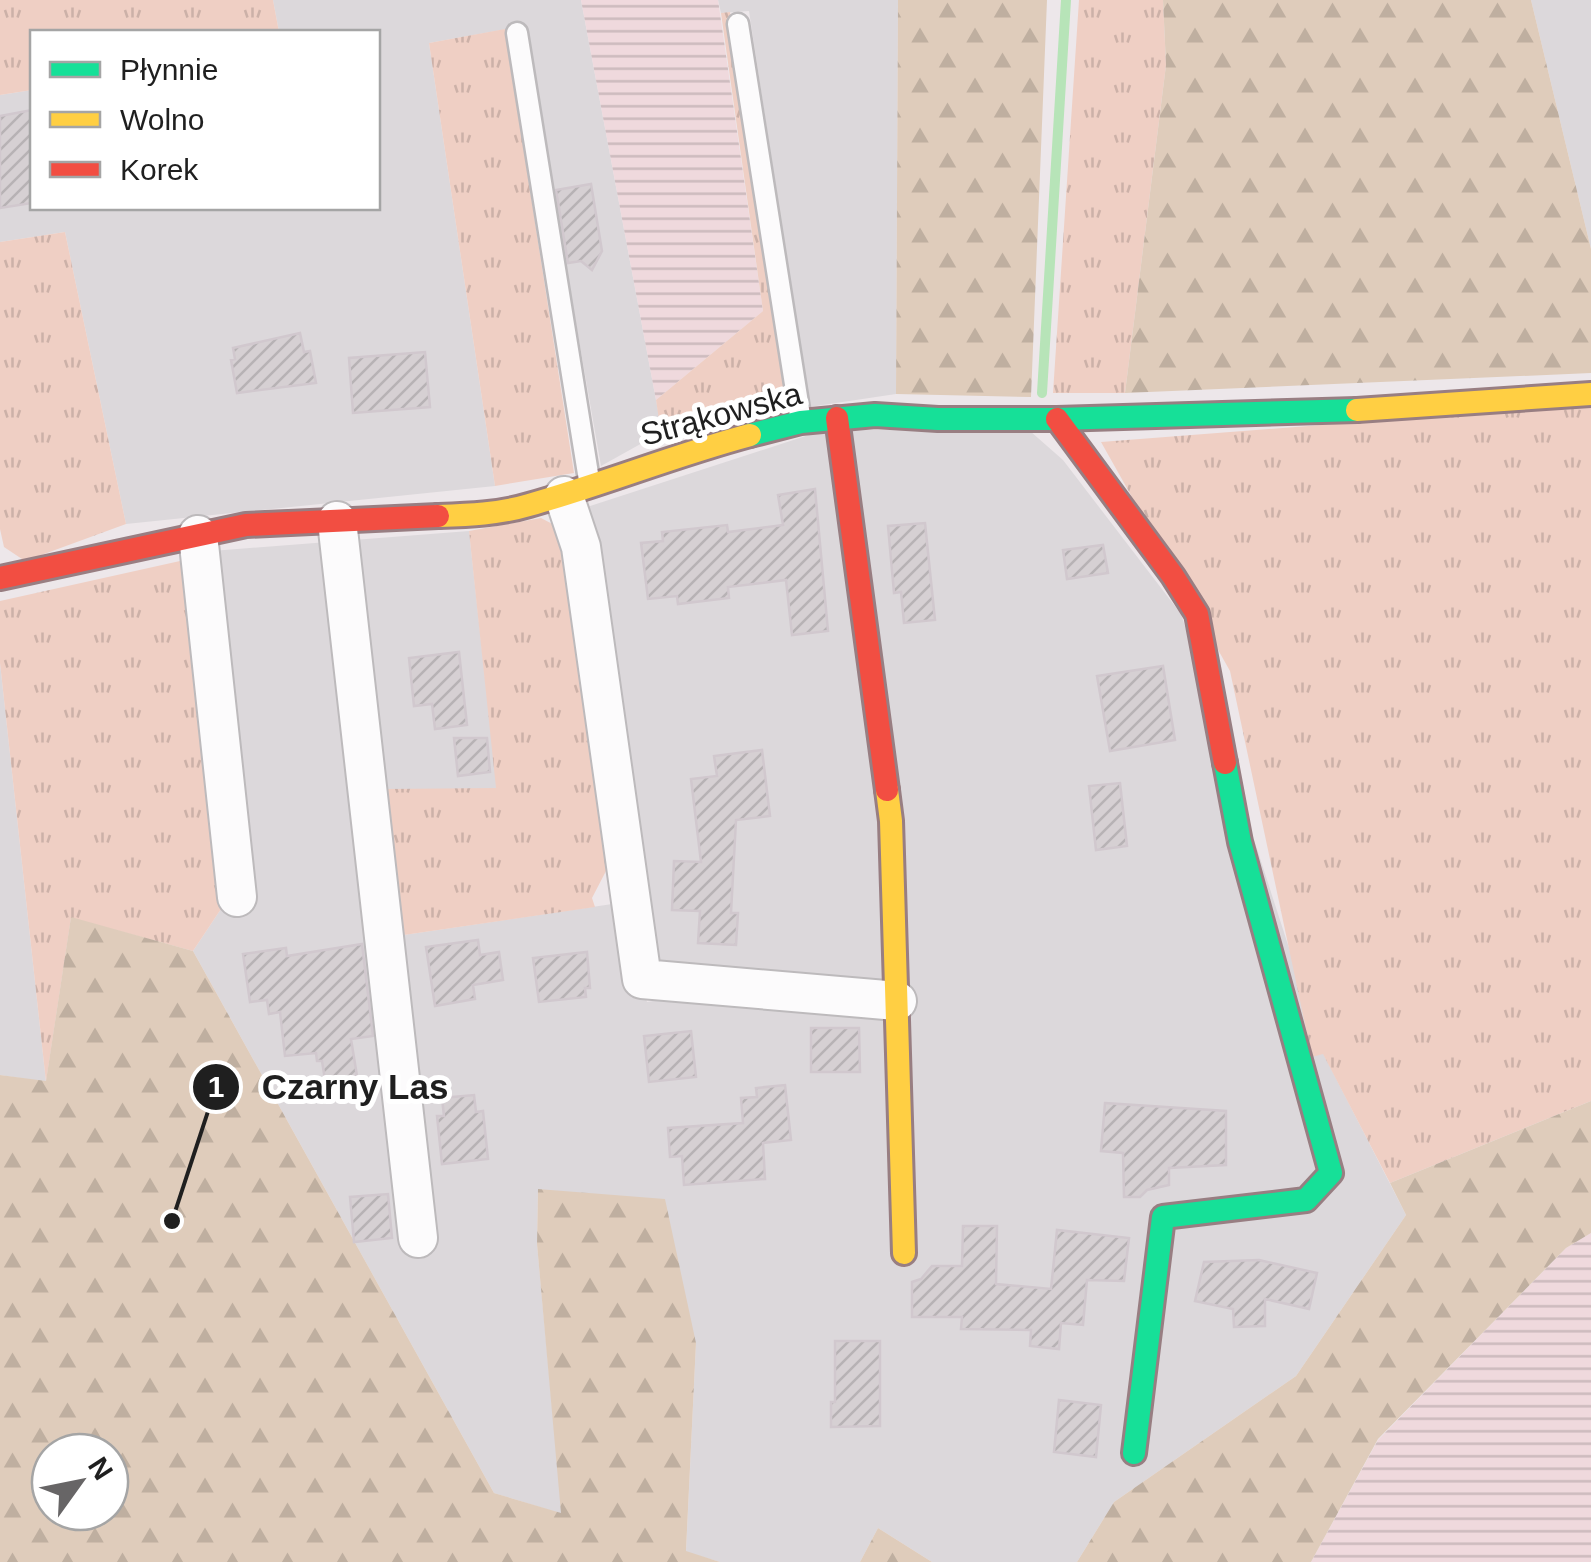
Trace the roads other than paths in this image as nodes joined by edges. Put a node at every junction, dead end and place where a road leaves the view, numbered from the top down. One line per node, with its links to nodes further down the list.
1 (738, 24): 6 (lane)
2 (517, 33): 7 (lane)
3 (1591, 394): 5 (street, Strąkowska)
4 (837, 418): 5 (street, Strąkowska); 6 (street, Strąkowska); 12 (street)
5 (1056, 419): 15 (street)
6 (801, 422): 7 (street, Strąkowska)
7 (577, 491): 8 (street, Strąkowska); 12 (street)
8 (337, 522): 9 (street, Strąkowska); 13 (street)
9 (198, 535): 10 (street, Strąkowska); 11 (street)
10 (0, 578)
11 (237, 898)
12 (897, 1001): 14 (street)
13 (418, 1238)
14 (904, 1253)
15 (1134, 1453)

